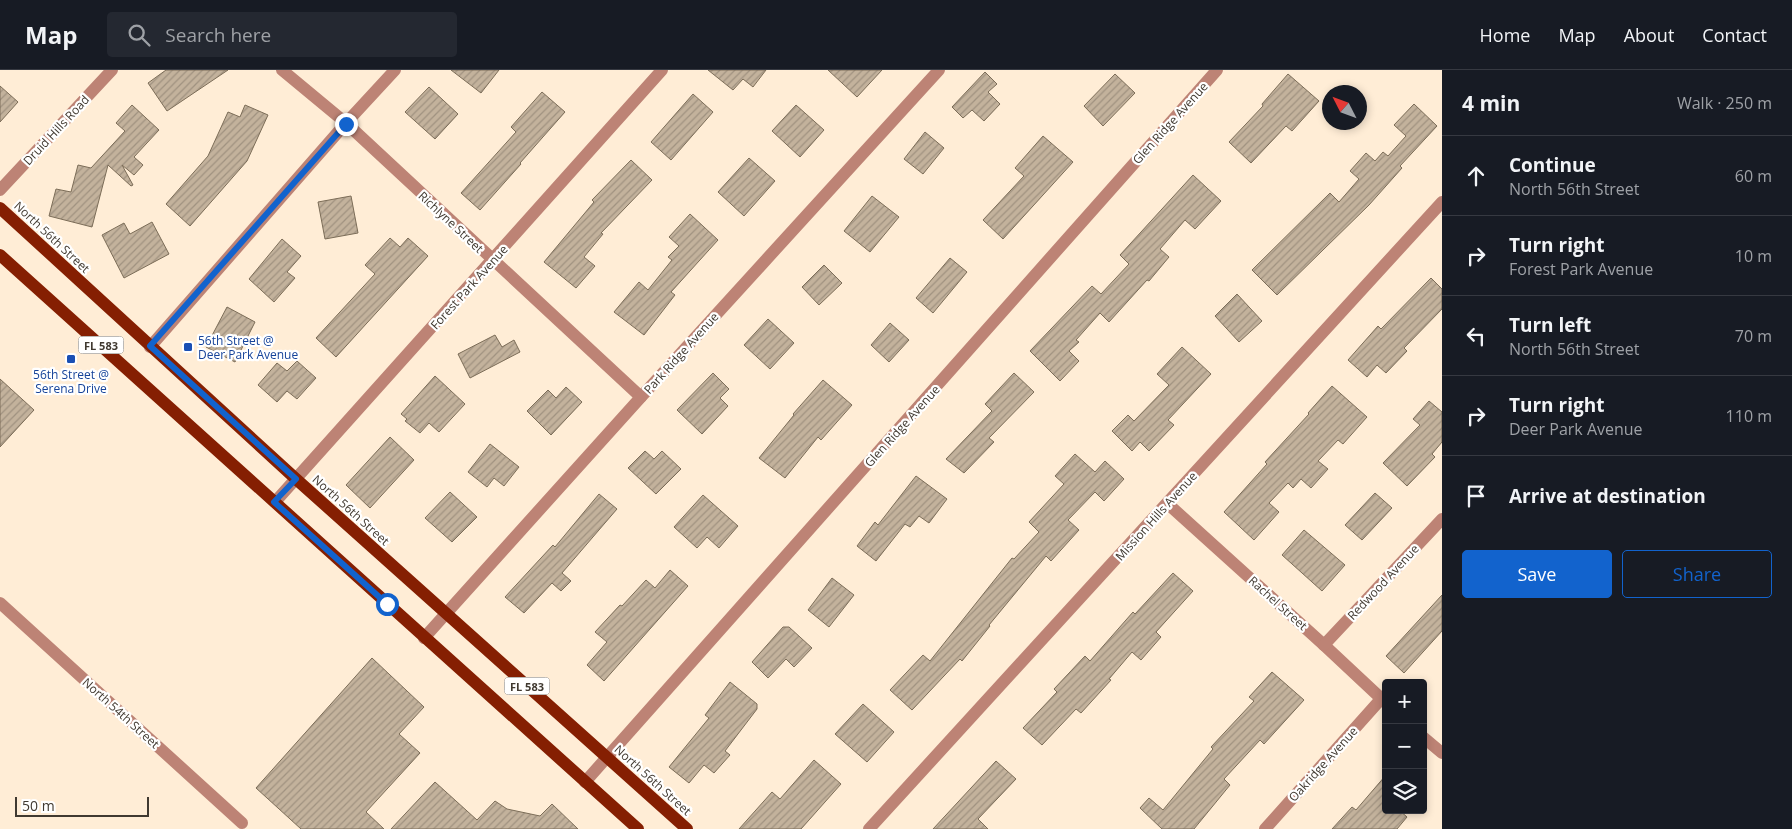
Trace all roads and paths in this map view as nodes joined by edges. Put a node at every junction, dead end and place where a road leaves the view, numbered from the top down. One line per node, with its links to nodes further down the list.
1 (112, 70): 8 (street, Druid Hills Road)
2 (282, 70): 7 (street, Richlyne Street)
3 (395, 70): 7 (street)
4 (662, 70): 12 (street, Forest Park Avenue)
5 (938, 70): 14 (street, Park Ridge Avenue)
6 (1217, 70): 27 (street, Glen Ridge Avenue)
7 (346, 124): 12 (street, Richlyne Street); 13 (street)
8 (0, 190)
9 (1442, 202): 17 (street, Mission Hills Avenue)
10 (0, 208): 13 (main road, North 56th Street / FL 583)
11 (0, 255): 16 (main road, FL 583)
12 (492, 260): 14 (street, Richlyne Street); 15 (street, Forest Park Avenue)
13 (150, 346): 15 (main road, North 56th Street / FL 583)
14 (641, 397): 20 (street, Park Ridge Avenue)
15 (296, 479): 16 (street, Forest Park Avenue); 20 (main road, North 56th Street / FL 583)
16 (274, 502): 21 (main road, FL 583)
17 (1168, 504): 22 (street, Rachel Street); 32 (street, Mission Hills Avenue)
18 (1442, 519): 22 (street, Redwood Avenue)
19 (0, 603): 29 (street, North 54th Street)
20 (446, 613): 21 (street, Park Ridge Avenue); 27 (main road, North 56th Street / FL 583)
21 (424, 638): 28 (main road, FL 583)
22 (1324, 645): 23 (street, Rachel Street)
23 (1382, 699)
24 (1382, 703): 33 (street, Oakridge Avenue)
25 (1427, 741): 26 (street)
26 (1442, 754)
27 (608, 758): 28 (street, Glen Ridge Avenue); 31 (main road, North 56th Street / FL 583)
28 (586, 782): 30 (main road, FL 583)
29 (242, 823)
30 (638, 829)
31 (687, 829)
32 (869, 829)
33 (1265, 829)

